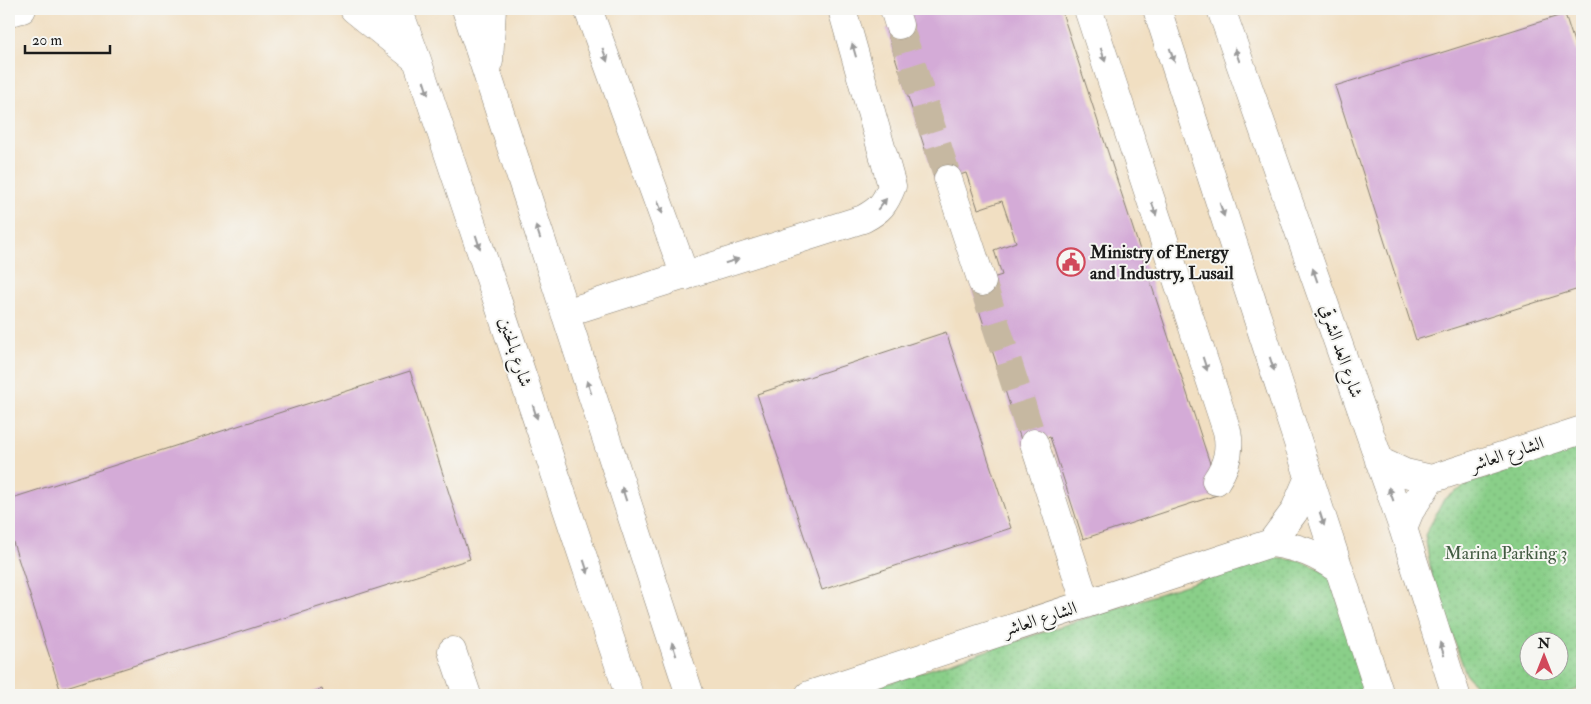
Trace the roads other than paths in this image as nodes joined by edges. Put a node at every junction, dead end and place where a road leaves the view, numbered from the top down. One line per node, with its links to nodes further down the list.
1 (22, 9): 11 (street)
2 (354, 9): 12 (street)
3 (398, 9): 12 (street, شارع بالحنين)
4 (466, 9): 13 (street)
5 (492, 9): 13 (street)
6 (588, 9): 15 (street, one-way to 15)
7 (842, 9): 15 (street, one-way to 7)
8 (1088, 9): 23 (street, one-way to 23)
9 (1156, 9): 21 (street, one-way to 21)
10 (1221, 9): 20 (street, شارع العد الشرقي, one-way to 10)
11 (9, 12)
12 (417, 60): 31 (street, شارع بالحنين, one-way to 31)
13 (489, 78): 17 (street, one-way to 13)
14 (948, 179): 16 (street)
15 (685, 276): 17 (street)
16 (982, 282)
17 (565, 314): 29 (street, one-way to 17)
18 (1582, 430): 22 (street, الشارع العاشر)
19 (1034, 443): 27 (street)
20 (1379, 461): 22 (street, الشارع العاشر); 24 (street, شارع العد الشرقي, one-way to 20)
21 (1309, 477): 25 (street); 26 (street, one-way to 26)
22 (1431, 479): 24 (street)
23 (1216, 481)
24 (1403, 528): 34 (street, شارع العد الشرقي, one-way to 24)
25 (1272, 543): 26 (street); 27 (street, الشارع العاشر)
26 (1340, 570): 33 (street)
27 (1086, 604): 32 (street, الشارع العاشر)
28 (452, 651): 30 (street)
29 (693, 692)
30 (467, 695)
31 (629, 695)
32 (809, 695)
33 (1380, 695)
34 (1456, 695)

